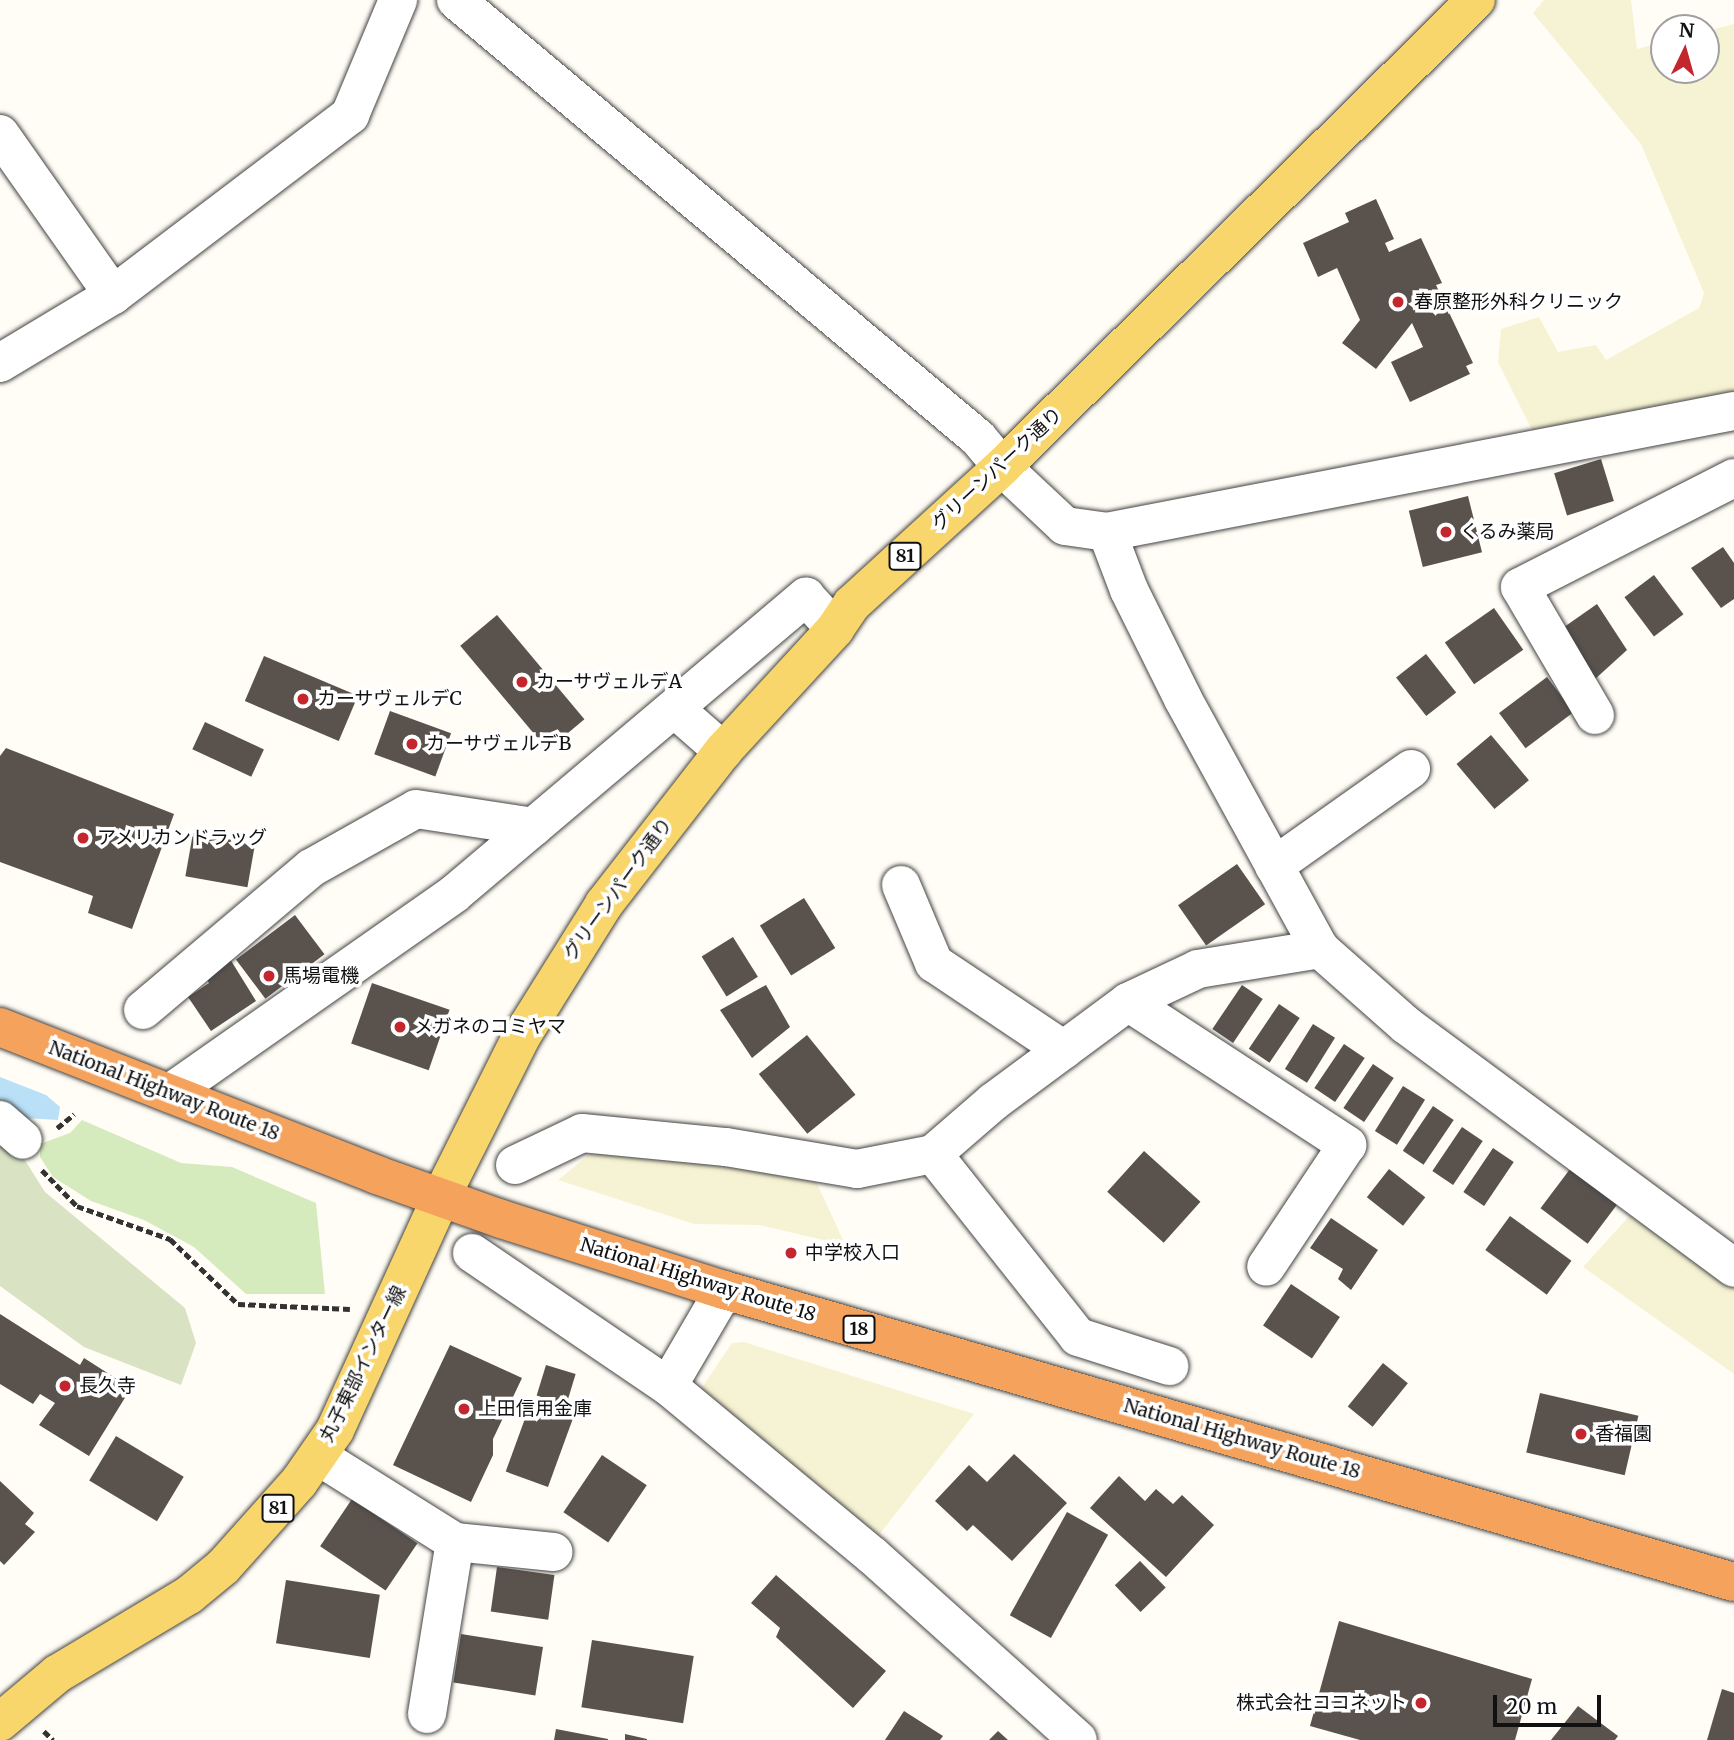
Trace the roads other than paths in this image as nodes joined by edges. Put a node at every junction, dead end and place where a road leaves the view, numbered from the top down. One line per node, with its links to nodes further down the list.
1 (398, 0): 5 (street)
2 (456, 0): 8 (street)
3 (1476, 0): 8 (main road, グリーンパーク通り / 81)
4 (0, 134): 5 (street)
5 (113, 295): 6 (street)
6 (0, 363)
7 (1734, 411): 10 (street)
8 (1002, 467): 10 (street); 11 (main road, グリーンパーク通り / 81)
9 (1734, 478): 13 (street)
10 (1107, 532): 17 (street)
11 (835, 629): 12 (street); 14 (main road, グリーンパーク通り / 81)
12 (675, 709): 14 (street); 16 (street)
13 (1595, 715)
14 (723, 751): 27 (main road, グリーンパーク通り / 81)
15 (1411, 769): 17 (street)
16 (534, 827): 21 (street); 24 (street)
17 (1273, 866): 19 (street)
18 (901, 885): 23 (street)
19 (1320, 949): 20 (street); 30 (street)
20 (1128, 1002): 23 (street); 29 (street)
21 (143, 1010)
22 (0, 1027): 24 (highway, National Highway Route 18 / 18)
23 (1065, 1050): 25 (street)
24 (170, 1093): 27 (highway, National Highway Route 18 / 18)
25 (933, 1154): 26 (street); 32 (street)
26 (515, 1165)
27 (441, 1197): 31 (highway, National Highway Route 18 / 18); 34 (main road, 丸子東部インター線 / 81)
28 (472, 1253): 33 (street)
29 (1266, 1267)
30 (1734, 1268)
31 (724, 1290): 33 (street); 37 (highway, National Highway Route 18 / 18)
32 (1169, 1366)
33 (668, 1386): 40 (street)
34 (318, 1456): 35 (street); 39 (main road, 丸子東部インター線 / 81)
35 (455, 1542): 36 (street); 38 (street)
36 (553, 1552)
37 (1734, 1582)
38 (427, 1714)
39 (0, 1722)
40 (1078, 1740)

